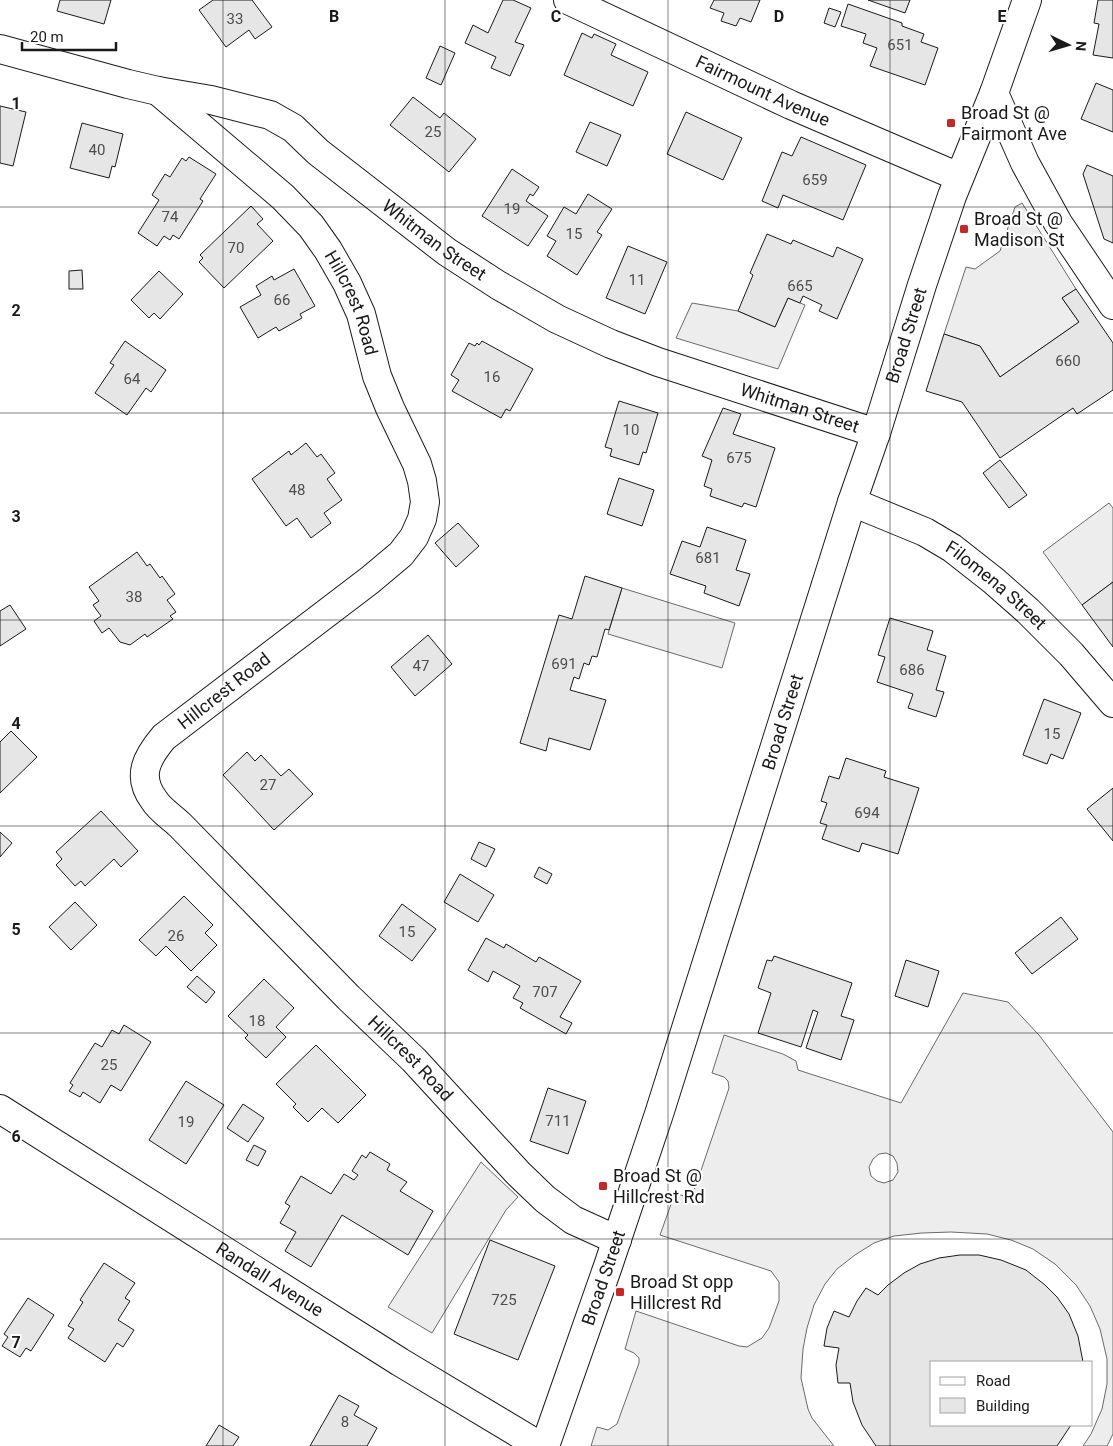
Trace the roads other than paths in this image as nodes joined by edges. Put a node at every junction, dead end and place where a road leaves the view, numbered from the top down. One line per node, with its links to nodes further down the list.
1 (568, 0): 6 (street, Fairmount Avenue)
2 (1027, 0): 5 (street, Broad Street)
3 (0, 50): 4 (street, Whitman Street)
4 (158, 91): 8 (street, Whitman Street); 12 (street, Hillcrest Road)
5 (994, 93): 6 (street, Broad Street); 7 (street)
6 (960, 176): 8 (street, Broad Street)
7 (1113, 305)
8 (876, 433): 9 (street, Broad Street)
9 (852, 502): 10 (street, Filomena Street); 12 (street, Broad Street)
10 (1113, 703)
11 (0, 1109): 13 (street, Randall Avenue)
12 (617, 1240): 14 (street, Broad Street)
13 (540, 1446)
14 (545, 1446)

